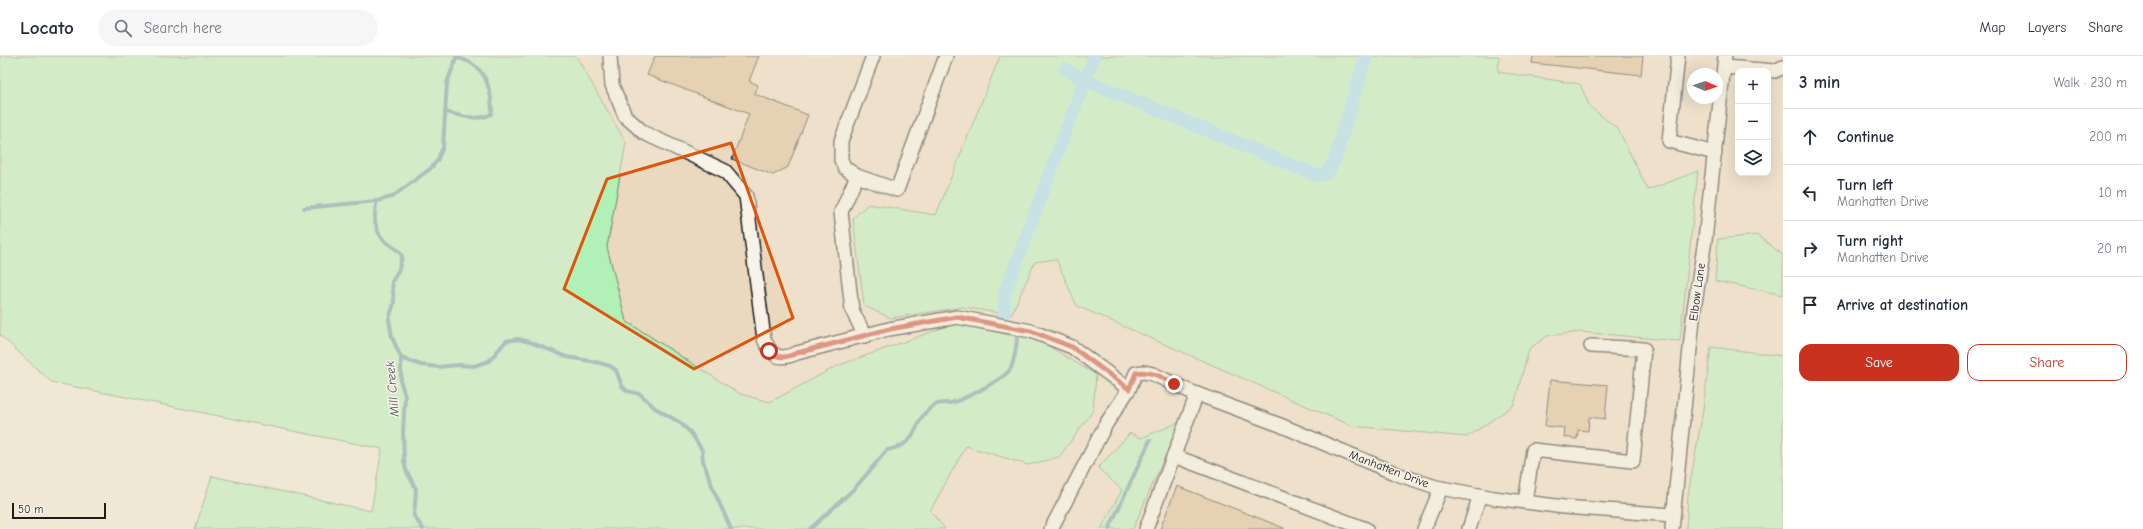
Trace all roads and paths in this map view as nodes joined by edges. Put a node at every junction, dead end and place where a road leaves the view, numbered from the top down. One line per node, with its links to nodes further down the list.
1 (610, 56): 9 (street)
2 (873, 56): 8 (street)
3 (946, 56): 8 (street)
4 (1678, 56): 7 (street)
5 (1724, 62): 6 (street); 7 (street, Elbow Lane)
6 (1783, 68)
7 (1715, 153): 17 (street, Elbow Lane)
8 (857, 176): 9 (street)
9 (865, 336): 11 (street)
10 (1591, 346): 16 (street)
11 (1129, 389): 12 (street, Manhatten Drive); 18 (street)
12 (1197, 394): 13 (street); 14 (street, Manhatten Drive)
13 (1174, 456): 19 (street); 20 (street)
14 (1441, 488): 15 (street, Manhatten Drive); 21 (street)
15 (1480, 495): 16 (street, Manhatten Drive); 22 (street)
16 (1525, 502): 17 (street, Manhatten Drive)
17 (1672, 515): 23 (street, Elbow Lane)
18 (1051, 529)
19 (1146, 529)
20 (1366, 529)
21 (1424, 529)
22 (1469, 529)
23 (1672, 529)

